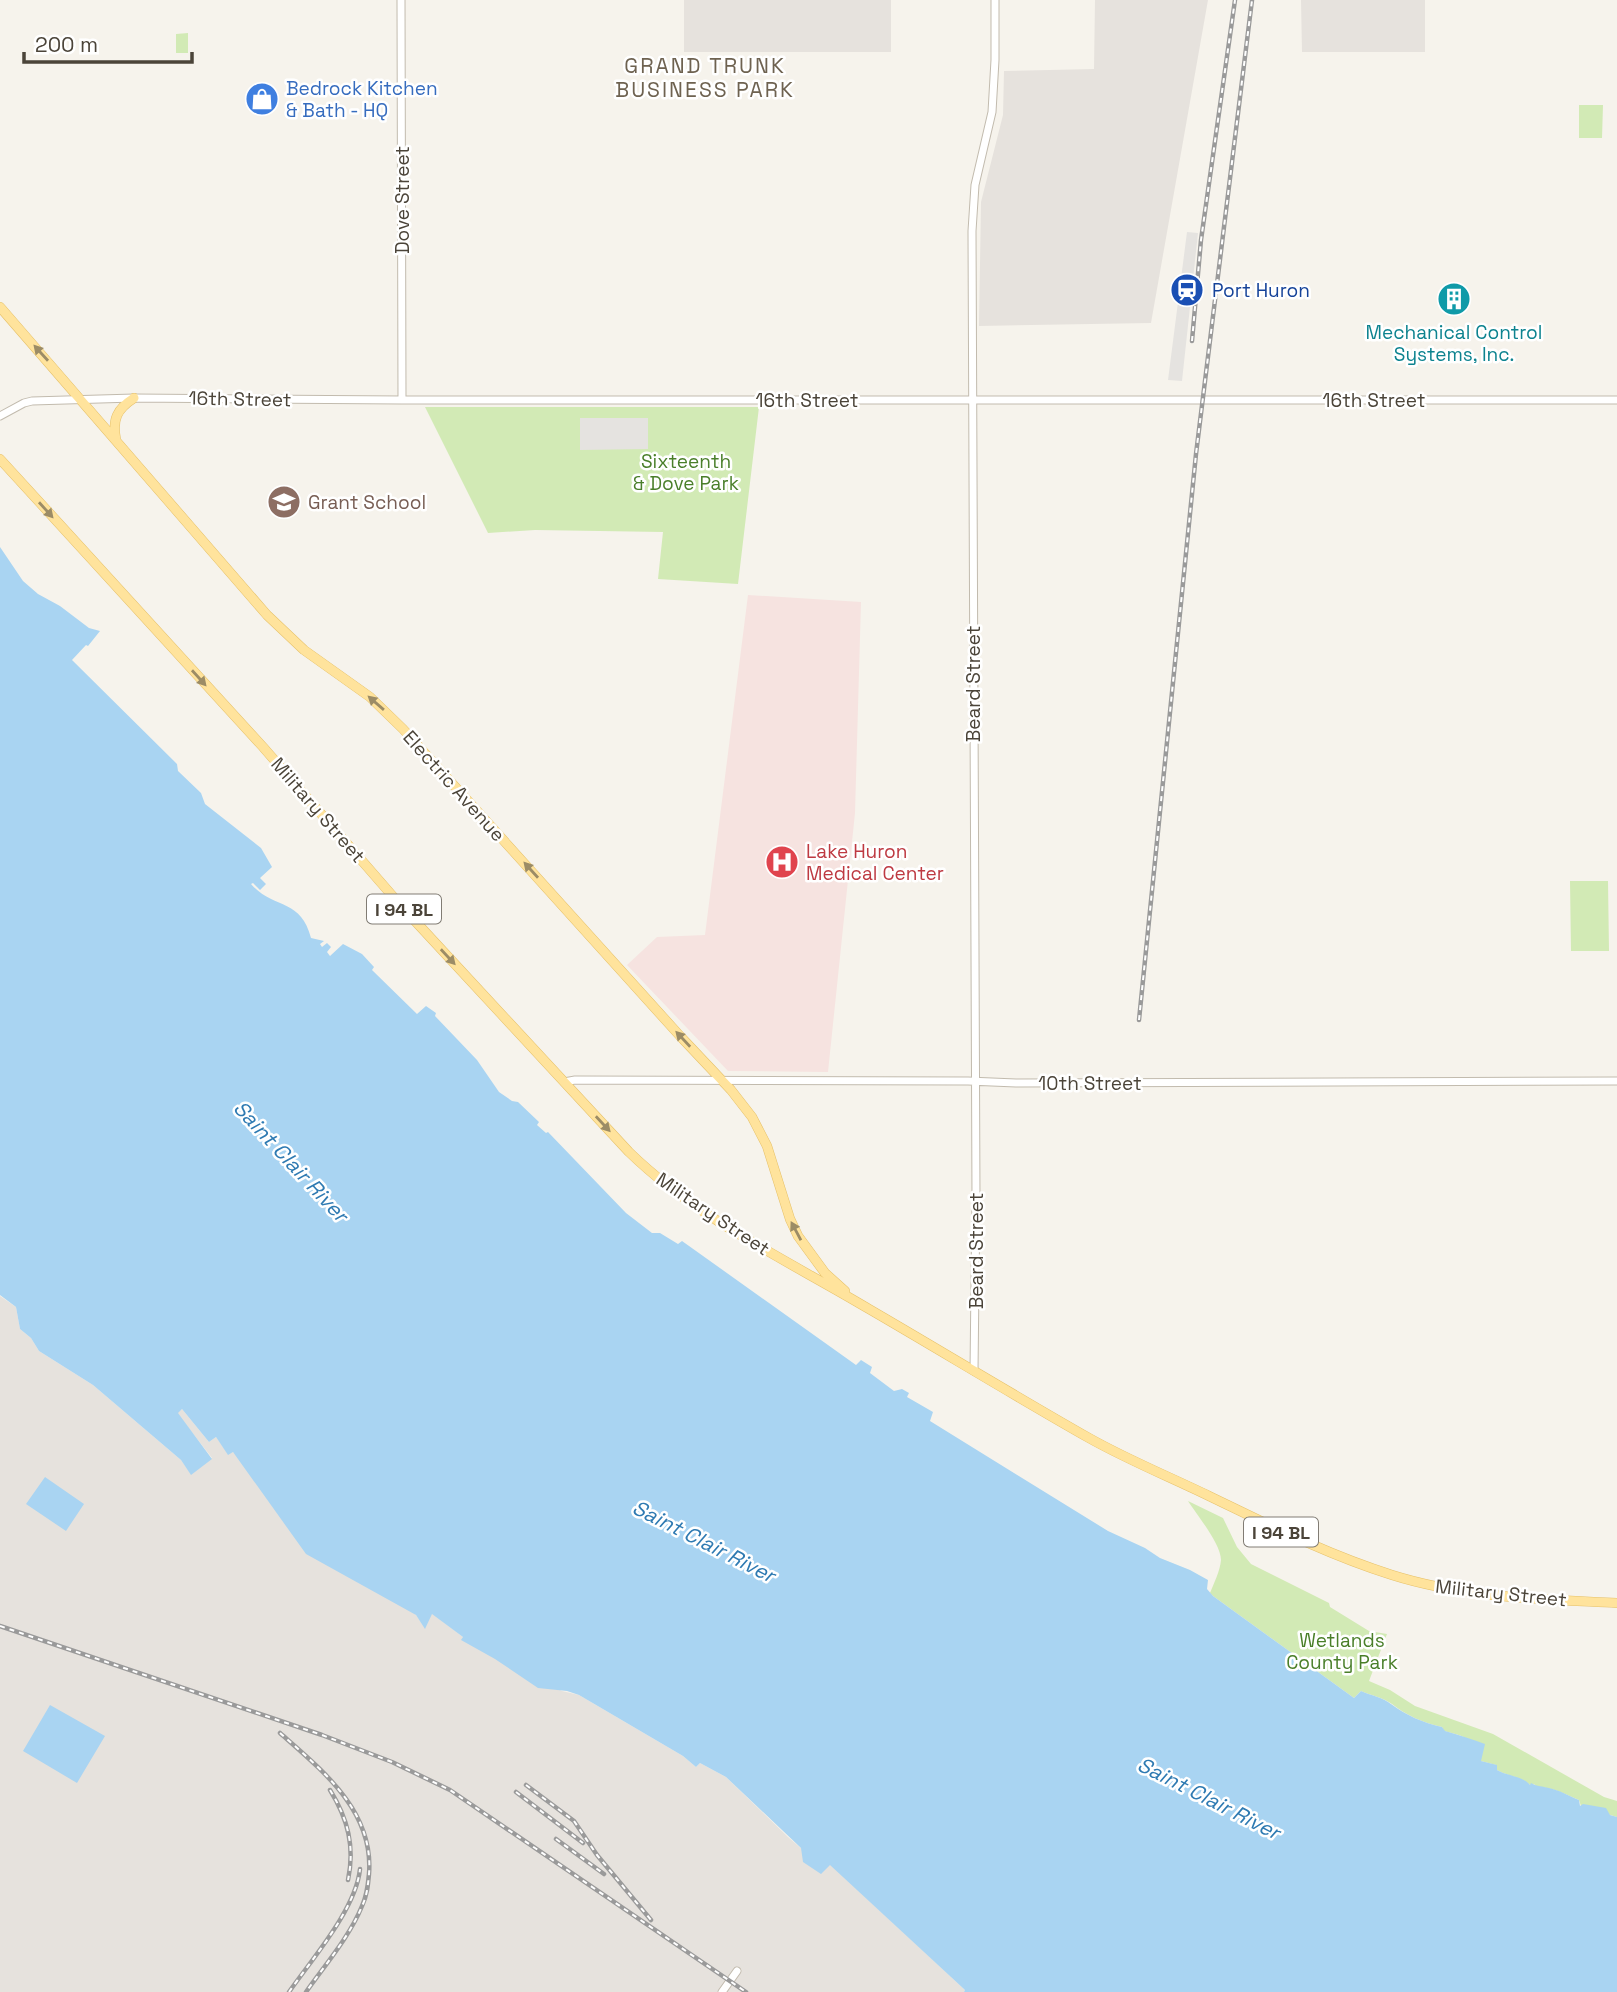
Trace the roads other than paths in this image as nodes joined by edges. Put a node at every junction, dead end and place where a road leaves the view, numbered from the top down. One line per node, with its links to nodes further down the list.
1 (401, 0): 6 (street, Dove Street)
2 (995, 0): 7 (street, Beard Street)
3 (0, 307): 5 (main road, Electric Avenue / I 94 BL, one-way to 3)
4 (134, 398): 5 (street, 16th Street); 6 (street, 16th Street); 10 (main road)
5 (81, 399): 9 (street, 16th Street); 10 (main road, Electric Avenue / I 94 BL)
6 (402, 400): 7 (street, 16th Street)
7 (971, 400): 8 (street, 16th Street); 15 (street, Beard Street)
8 (1617, 400)
9 (0, 416)
10 (117, 442): 12 (main road, Electric Avenue / I 94 BL, one-way to 10)
11 (0, 459): 14 (main road, Military Street / I 94 BL, one-way to 14)
12 (723, 1081): 14 (street, 10th Street); 15 (street, 10th Street); 16 (main road, Electric Avenue / I 94 BL, one-way to 12)
13 (1617, 1081): 15 (street, 10th Street)
14 (564, 1082): 17 (main road, Military Street / I 94 BL, one-way to 17)
15 (975, 1082): 19 (street, Beard Street)
16 (810, 1255): 17 (main road); 18 (main road, Electric Avenue / I 94 BL)
17 (787, 1263): 18 (main road, Military Street / I 94 BL)
18 (856, 1301): 19 (main road, Military Street / I 94 BL)
19 (974, 1371): 20 (main road, Military Street / I 94 BL)
20 (1617, 1603)
21 (737, 1970): 22 (street)
22 (722, 1992)

